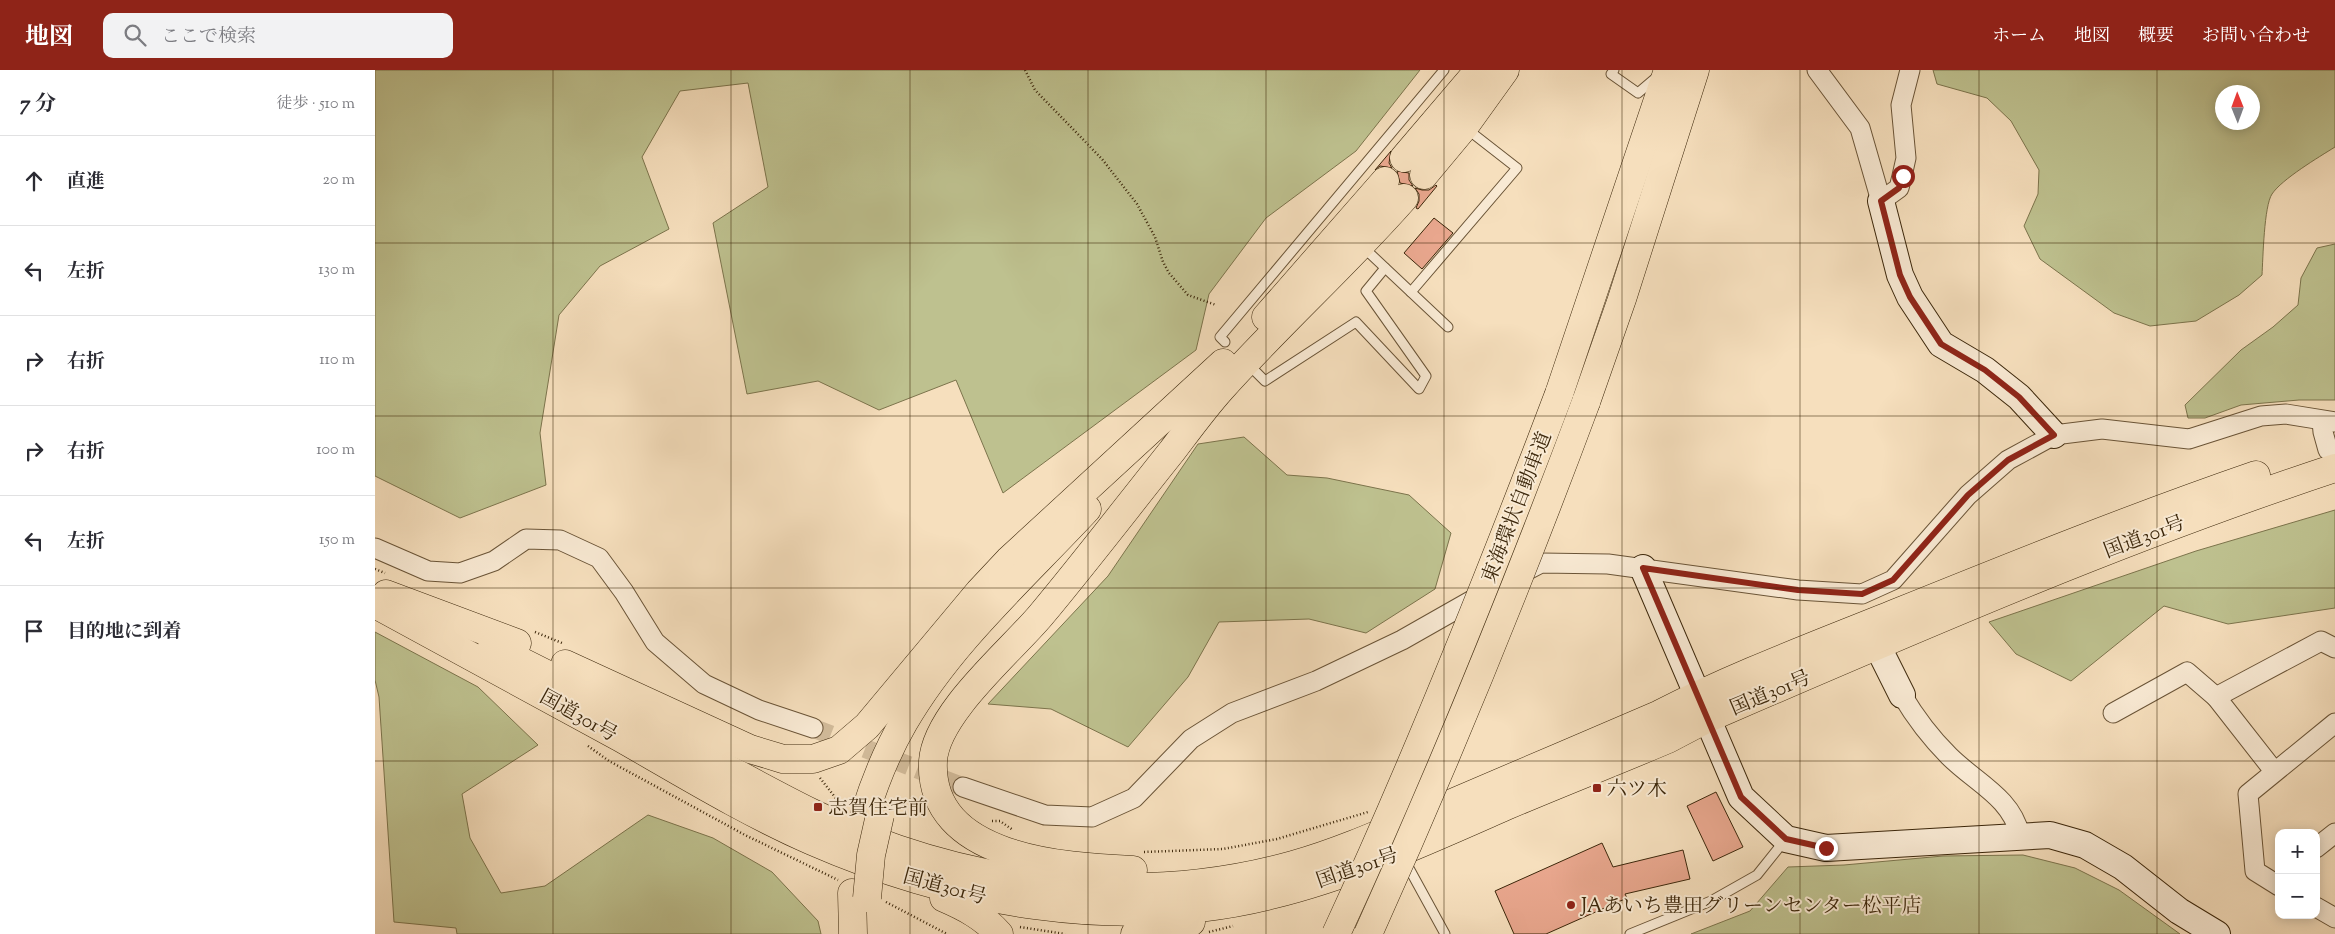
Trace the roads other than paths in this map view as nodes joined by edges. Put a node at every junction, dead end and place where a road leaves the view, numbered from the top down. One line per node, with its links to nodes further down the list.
1 (1444, 70): 16 (lane)
2 (1479, 70): 9 (highway)
3 (1505, 70): 9 (highway)
4 (1613, 70): 5 (lane)
5 (1666, 70): 52 (highway, 東海環状自動車道, bridge)
6 (1695, 70): 53 (highway, 東海環状自動車道, bridge)
7 (1817, 70): 11 (street)
8 (1910, 70): 11 (street)
9 (1464, 127): 14 (lane)
10 (1395, 189): 12 (highway)
11 (1881, 201): 20 (street)
12 (1353, 237): 13 (lane); 18 (highway)
13 (1385, 268): 14 (lane); 17 (lane)
14 (1411, 292): 15 (lane)
15 (1448, 327)
16 (1225, 342)
17 (1256, 372)
18 (1215, 383): 24 (highway); 36 (highway); 45 (highway, bridge)
19 (2329, 421): 20 (street); 21 (street)
20 (2054, 435): 23 (street)
21 (2333, 455): 26 (highway, 国道301号); 30 (highway, 国道301号)
22 (375, 548): 33 (street)
23 (1643, 568): 30 (street); 35 (street)
24 (375, 592): 36 (highway, 国道301号)
25 (375, 604): 37 (highway, 国道301号)
26 (1877, 645): 28 (street); 30 (highway, 国道301号)
27 (2335, 648): 29 (street)
28 (1902, 695): 39 (street)
29 (2216, 697): 31 (street); 34 (street)
30 (1702, 707): 36 (highway, 国道301号); 40 (street); 42 (highway, 国道301号)
31 (2113, 713)
32 (2335, 723): 34 (street)
33 (813, 728)
34 (2274, 771): 44 (street)
35 (963, 787)
36 (1457, 801)
37 (743, 806): 43 (highway, 国道301号); 48 (highway)
38 (2335, 833): 41 (street)
39 (2020, 835): 40 (street); 56 (street)
40 (1786, 839): 55 (lane)
41 (2320, 845)
42 (1401, 852): 43 (highway, 国道301号); 54 (lane)
43 (1359, 869): 51 (highway)
44 (2275, 881)
45 (860, 896): 49 (highway); 50 (highway)
46 (2320, 909): 47 (street)
47 (2335, 918)
48 (1005, 930)
49 (853, 934)
50 (869, 934)
51 (1135, 934)
52 (1337, 934)
53 (1368, 934)
54 (1445, 934)
55 (1630, 934)
56 (2217, 934)

